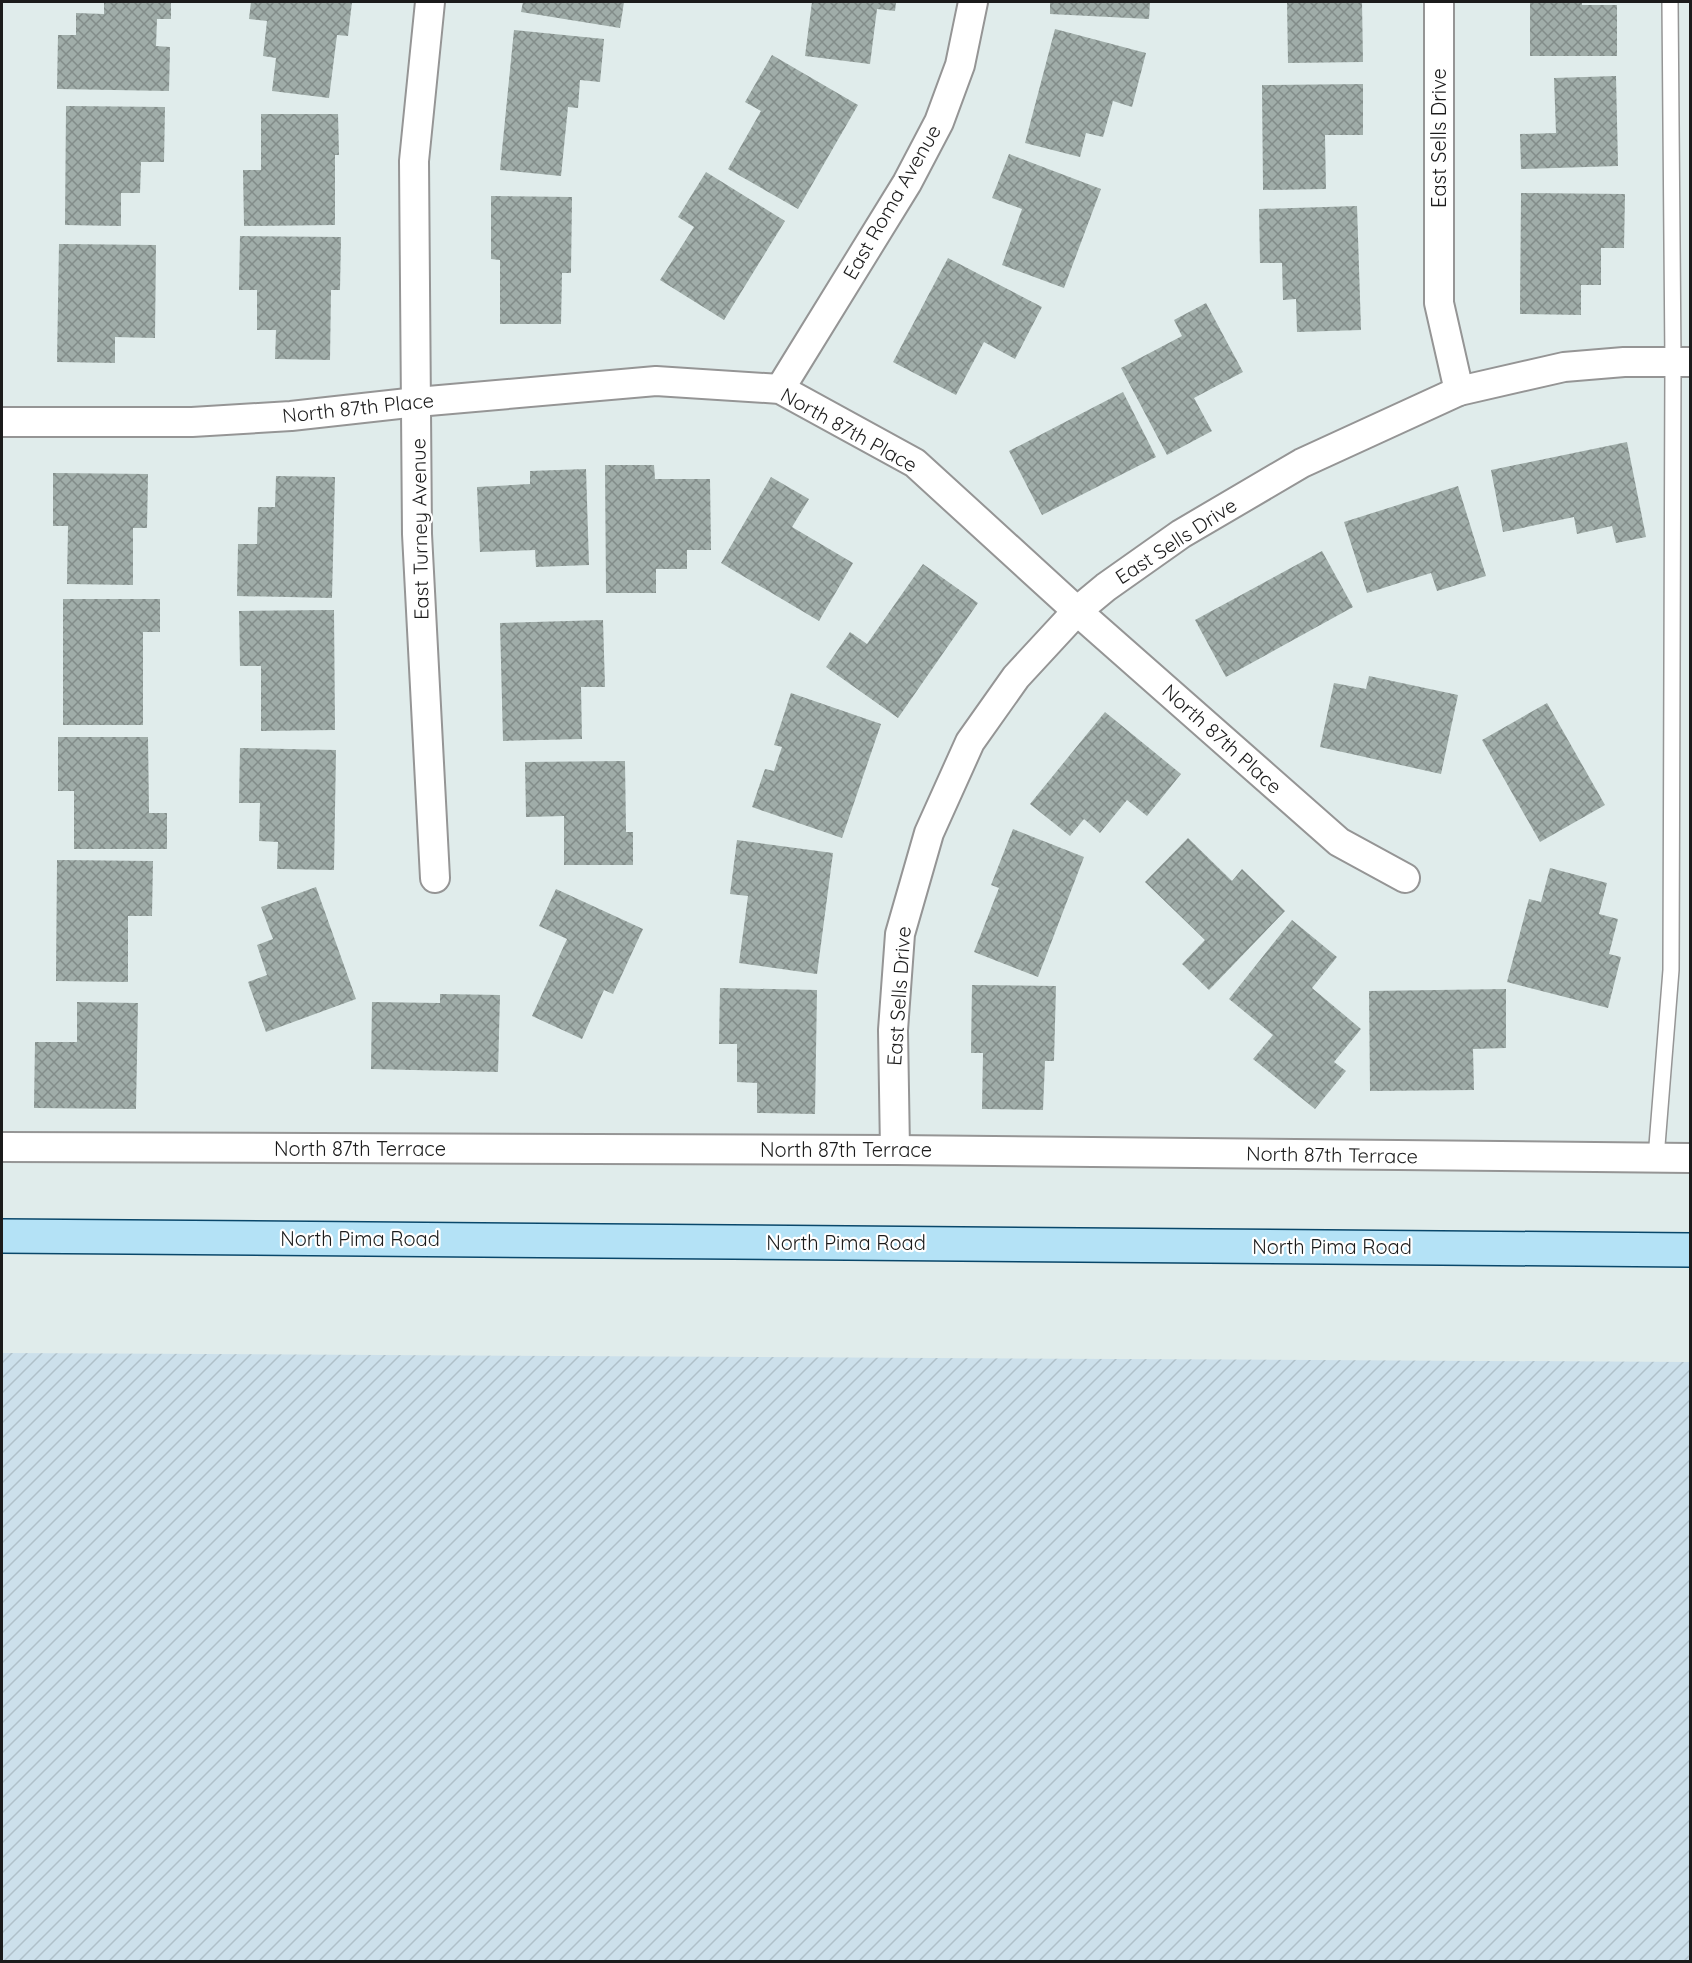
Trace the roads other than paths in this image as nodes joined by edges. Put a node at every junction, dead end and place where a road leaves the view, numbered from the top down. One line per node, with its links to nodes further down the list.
1 (430, 2): 8 (street, East Turney Avenue)
2 (973, 2): 6 (street, East Roma Avenue)
3 (1439, 2): 7 (street, East Sells Drive)
4 (1670, 2): 5 (lane)
5 (1682, 362): 7 (street); 15 (lane)
6 (780, 389): 8 (street, North 87th Place); 10 (street, North 87th Place)
7 (1459, 391): 10 (street, East Sells Drive)
8 (417, 402): 9 (street, North 87th Place); 11 (street, East Turney Avenue)
9 (2, 422)
10 (1077, 611): 12 (street, North 87th Place); 14 (street, East Sells Drive)
11 (435, 878)
12 (1405, 878)
13 (2, 1147): 14 (street, North 87th Terrace)
14 (895, 1150): 15 (street, North 87th Terrace)
15 (1656, 1158): 16 (street, North 87th Terrace)
16 (1690, 1158)
17 (2, 1236): 18 (main road, North Pima Road)
18 (1690, 1250)

